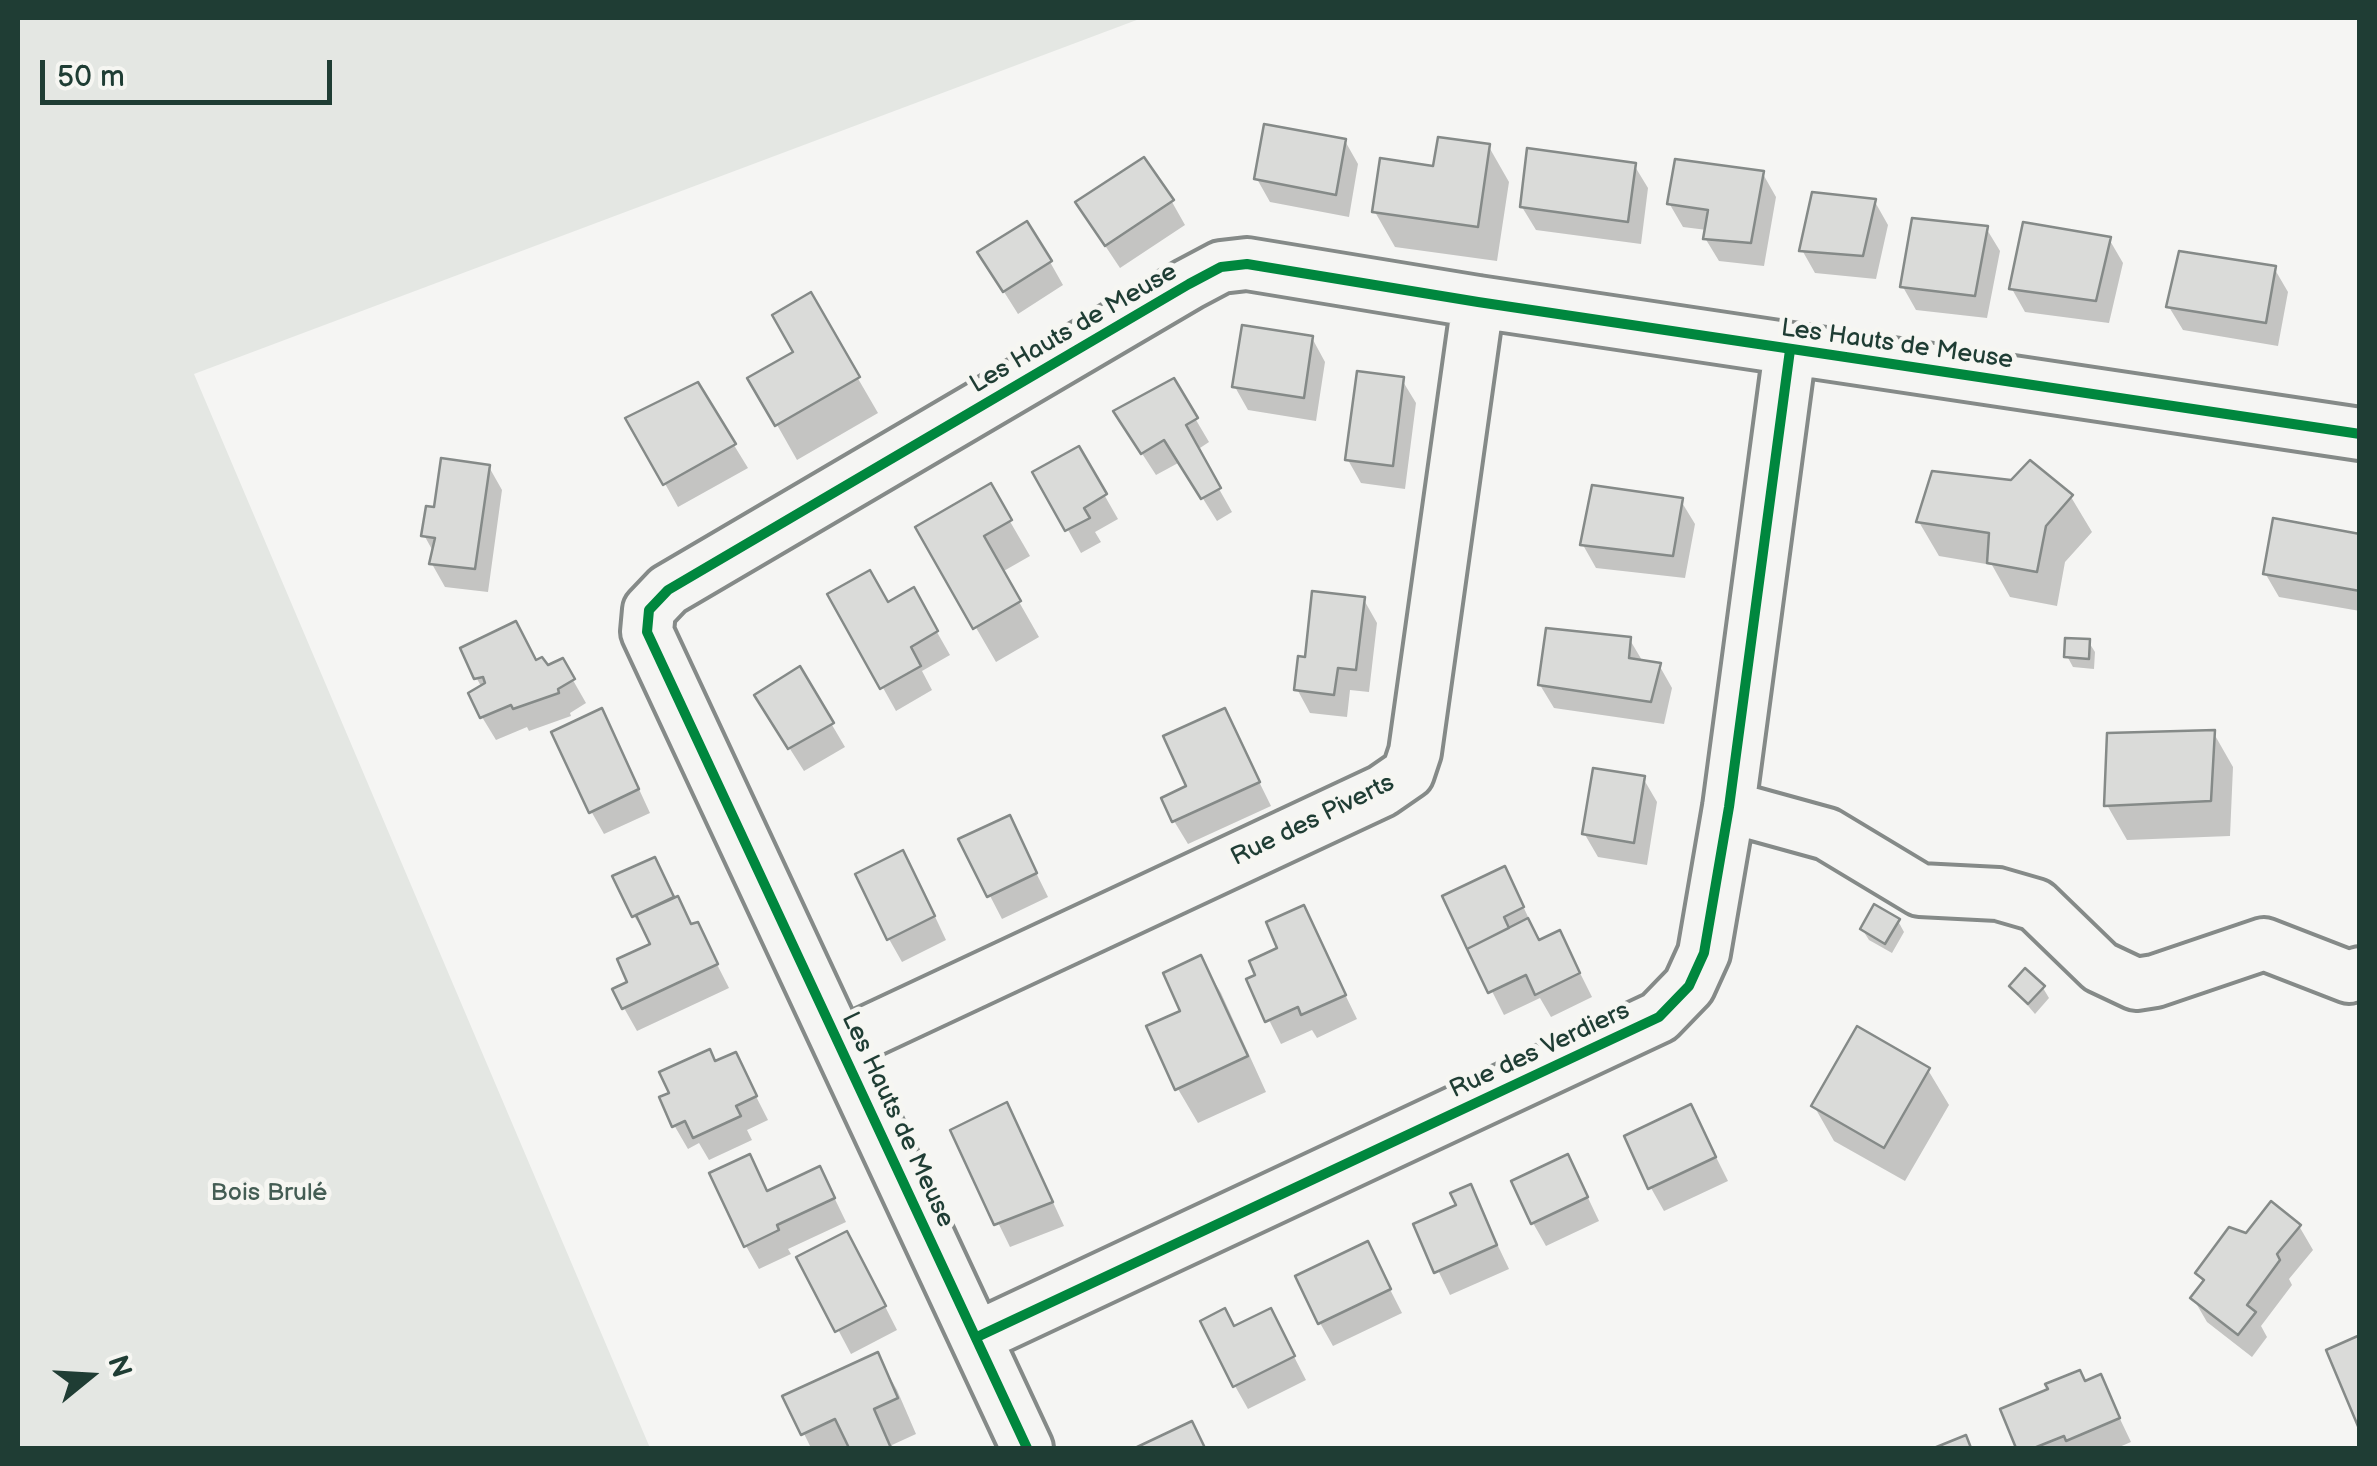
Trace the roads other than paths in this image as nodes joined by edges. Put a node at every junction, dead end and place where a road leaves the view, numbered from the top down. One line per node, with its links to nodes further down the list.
1 (1478, 302): 2 (street, Les Hauts de Meuse); 6 (street, Rue des Piverts); 6 (street, Les Hauts de Meuse)
2 (1790, 350): 3 (street, Les Hauts de Meuse); 4 (street, Rue des Verdiers)
3 (2360, 434)
4 (1729, 807): 5 (street); 7 (street, Rue des Verdiers)
5 (2360, 973)
6 (840, 1045): 7 (street, Les Hauts de Meuse)
7 (977, 1337): 8 (street, Les Hauts de Meuse)
8 (1028, 1448)

